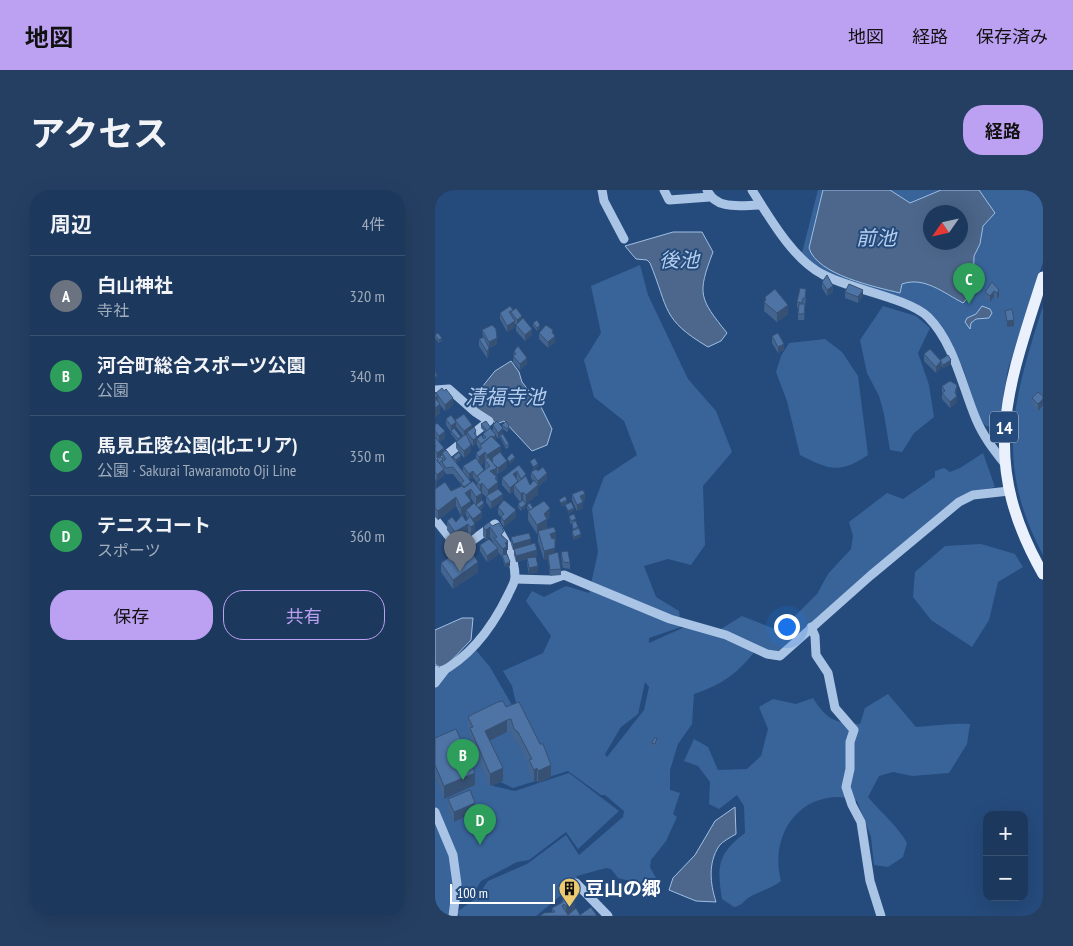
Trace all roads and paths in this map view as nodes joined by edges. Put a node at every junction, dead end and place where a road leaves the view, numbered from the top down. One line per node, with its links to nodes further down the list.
1 (602, 190): 6 (street)
2 (664, 190): 4 (street)
3 (751, 190): 5 (street)
4 (709, 194): 5 (street)
5 (761, 205): 10 (street)
6 (624, 239)
7 (1043, 277): 10 (main road, 14)
8 (435, 390): 9 (street)
9 (435, 464)
10 (1005, 464): 11 (main road, 14)
11 (1009, 491): 13 (main road, 14); 15 (street)
12 (435, 519): 14 (street)
13 (1043, 574)
14 (515, 579): 15 (street); 17 (street)
15 (811, 627): 23 (street)
16 (435, 670): 17 (street)
17 (445, 670): 18 (street)
18 (435, 683)
19 (435, 812): 21 (street)
20 (576, 883): 22 (street)
21 (453, 916)
22 (608, 916)
23 (881, 916)

